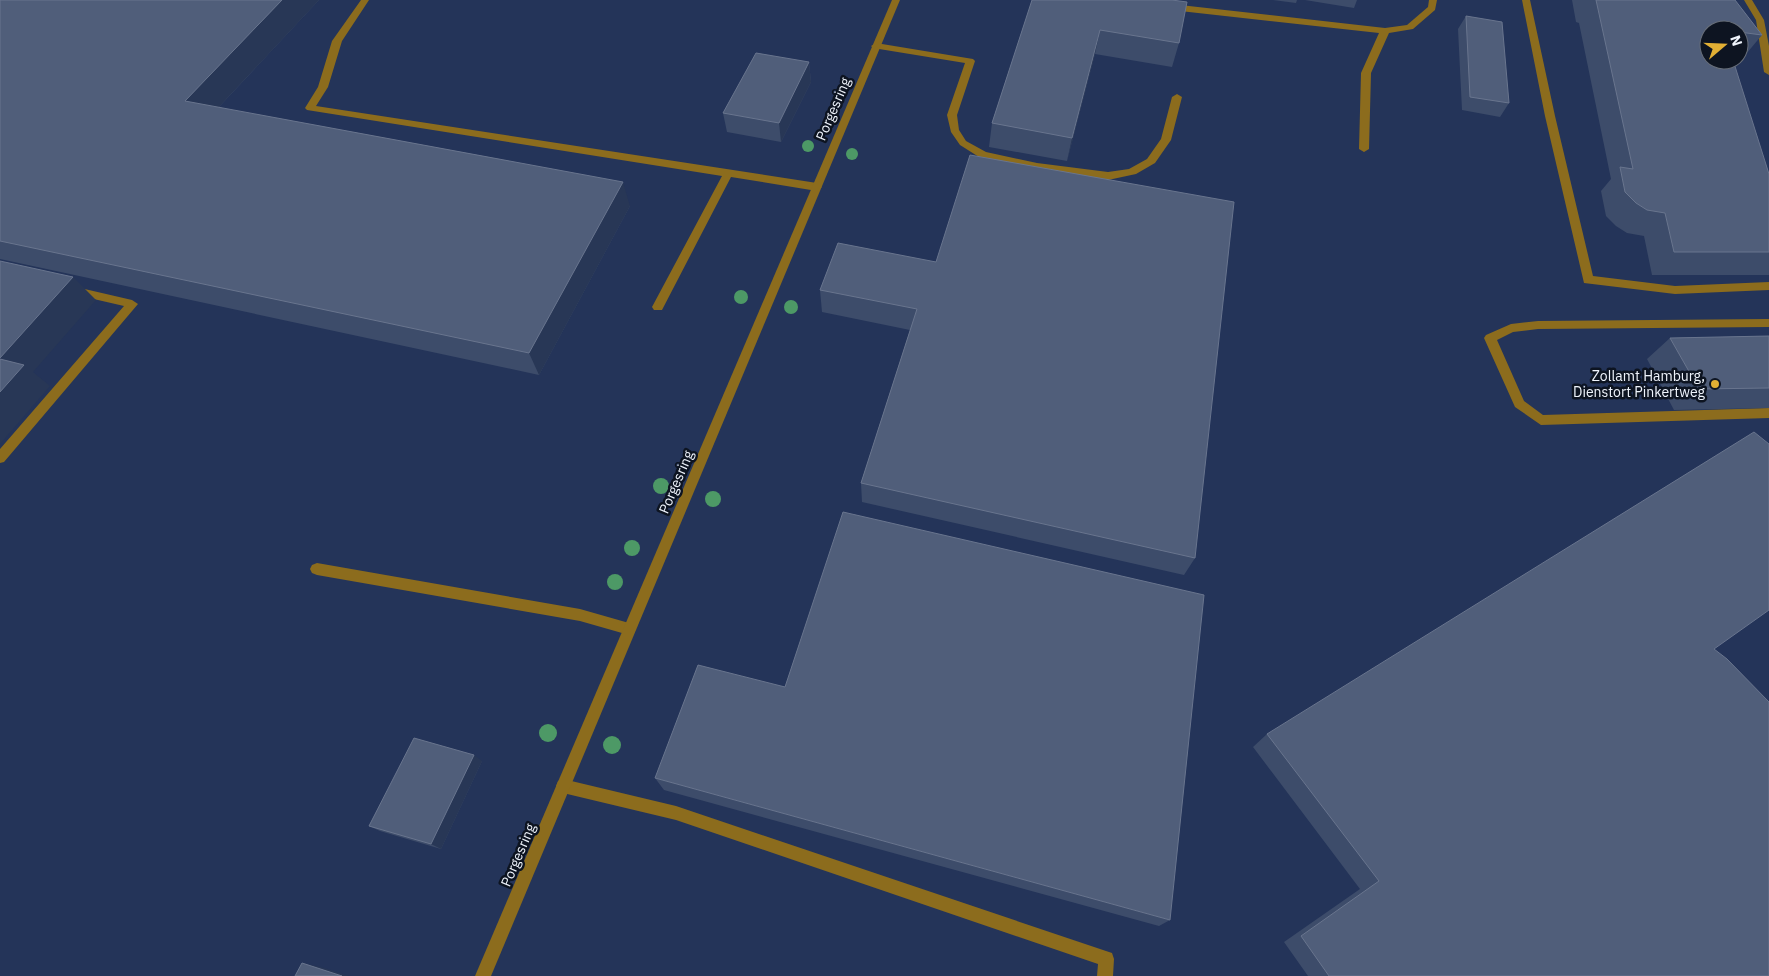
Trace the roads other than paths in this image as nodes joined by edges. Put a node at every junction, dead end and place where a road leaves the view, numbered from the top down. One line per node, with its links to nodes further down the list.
1 (365, 0): 12 (street)
2 (896, 0): 8 (street, Porgesring)
3 (1433, 0): 7 (street)
4 (1526, 0): 14 (street)
5 (1748, 0): 9 (street)
6 (1163, 6): 7 (street)
7 (1384, 31): 11 (street)
8 (876, 46): 10 (street); 13 (street, Porgesring)
9 (1769, 72)
10 (1177, 97)
11 (1364, 149)
12 (728, 173): 13 (street); 16 (street)
13 (817, 187): 21 (street, Porgesring)
14 (1769, 286)
15 (66, 289): 19 (street)
16 (658, 307)
17 (1769, 323): 18 (street)
18 (1769, 413)
19 (0, 458)
20 (317, 569): 21 (street)
21 (629, 630): 22 (street, Porgesring)
22 (563, 786): 23 (street, Porgesring); 24 (street)
23 (483, 976)
24 (1105, 976)

